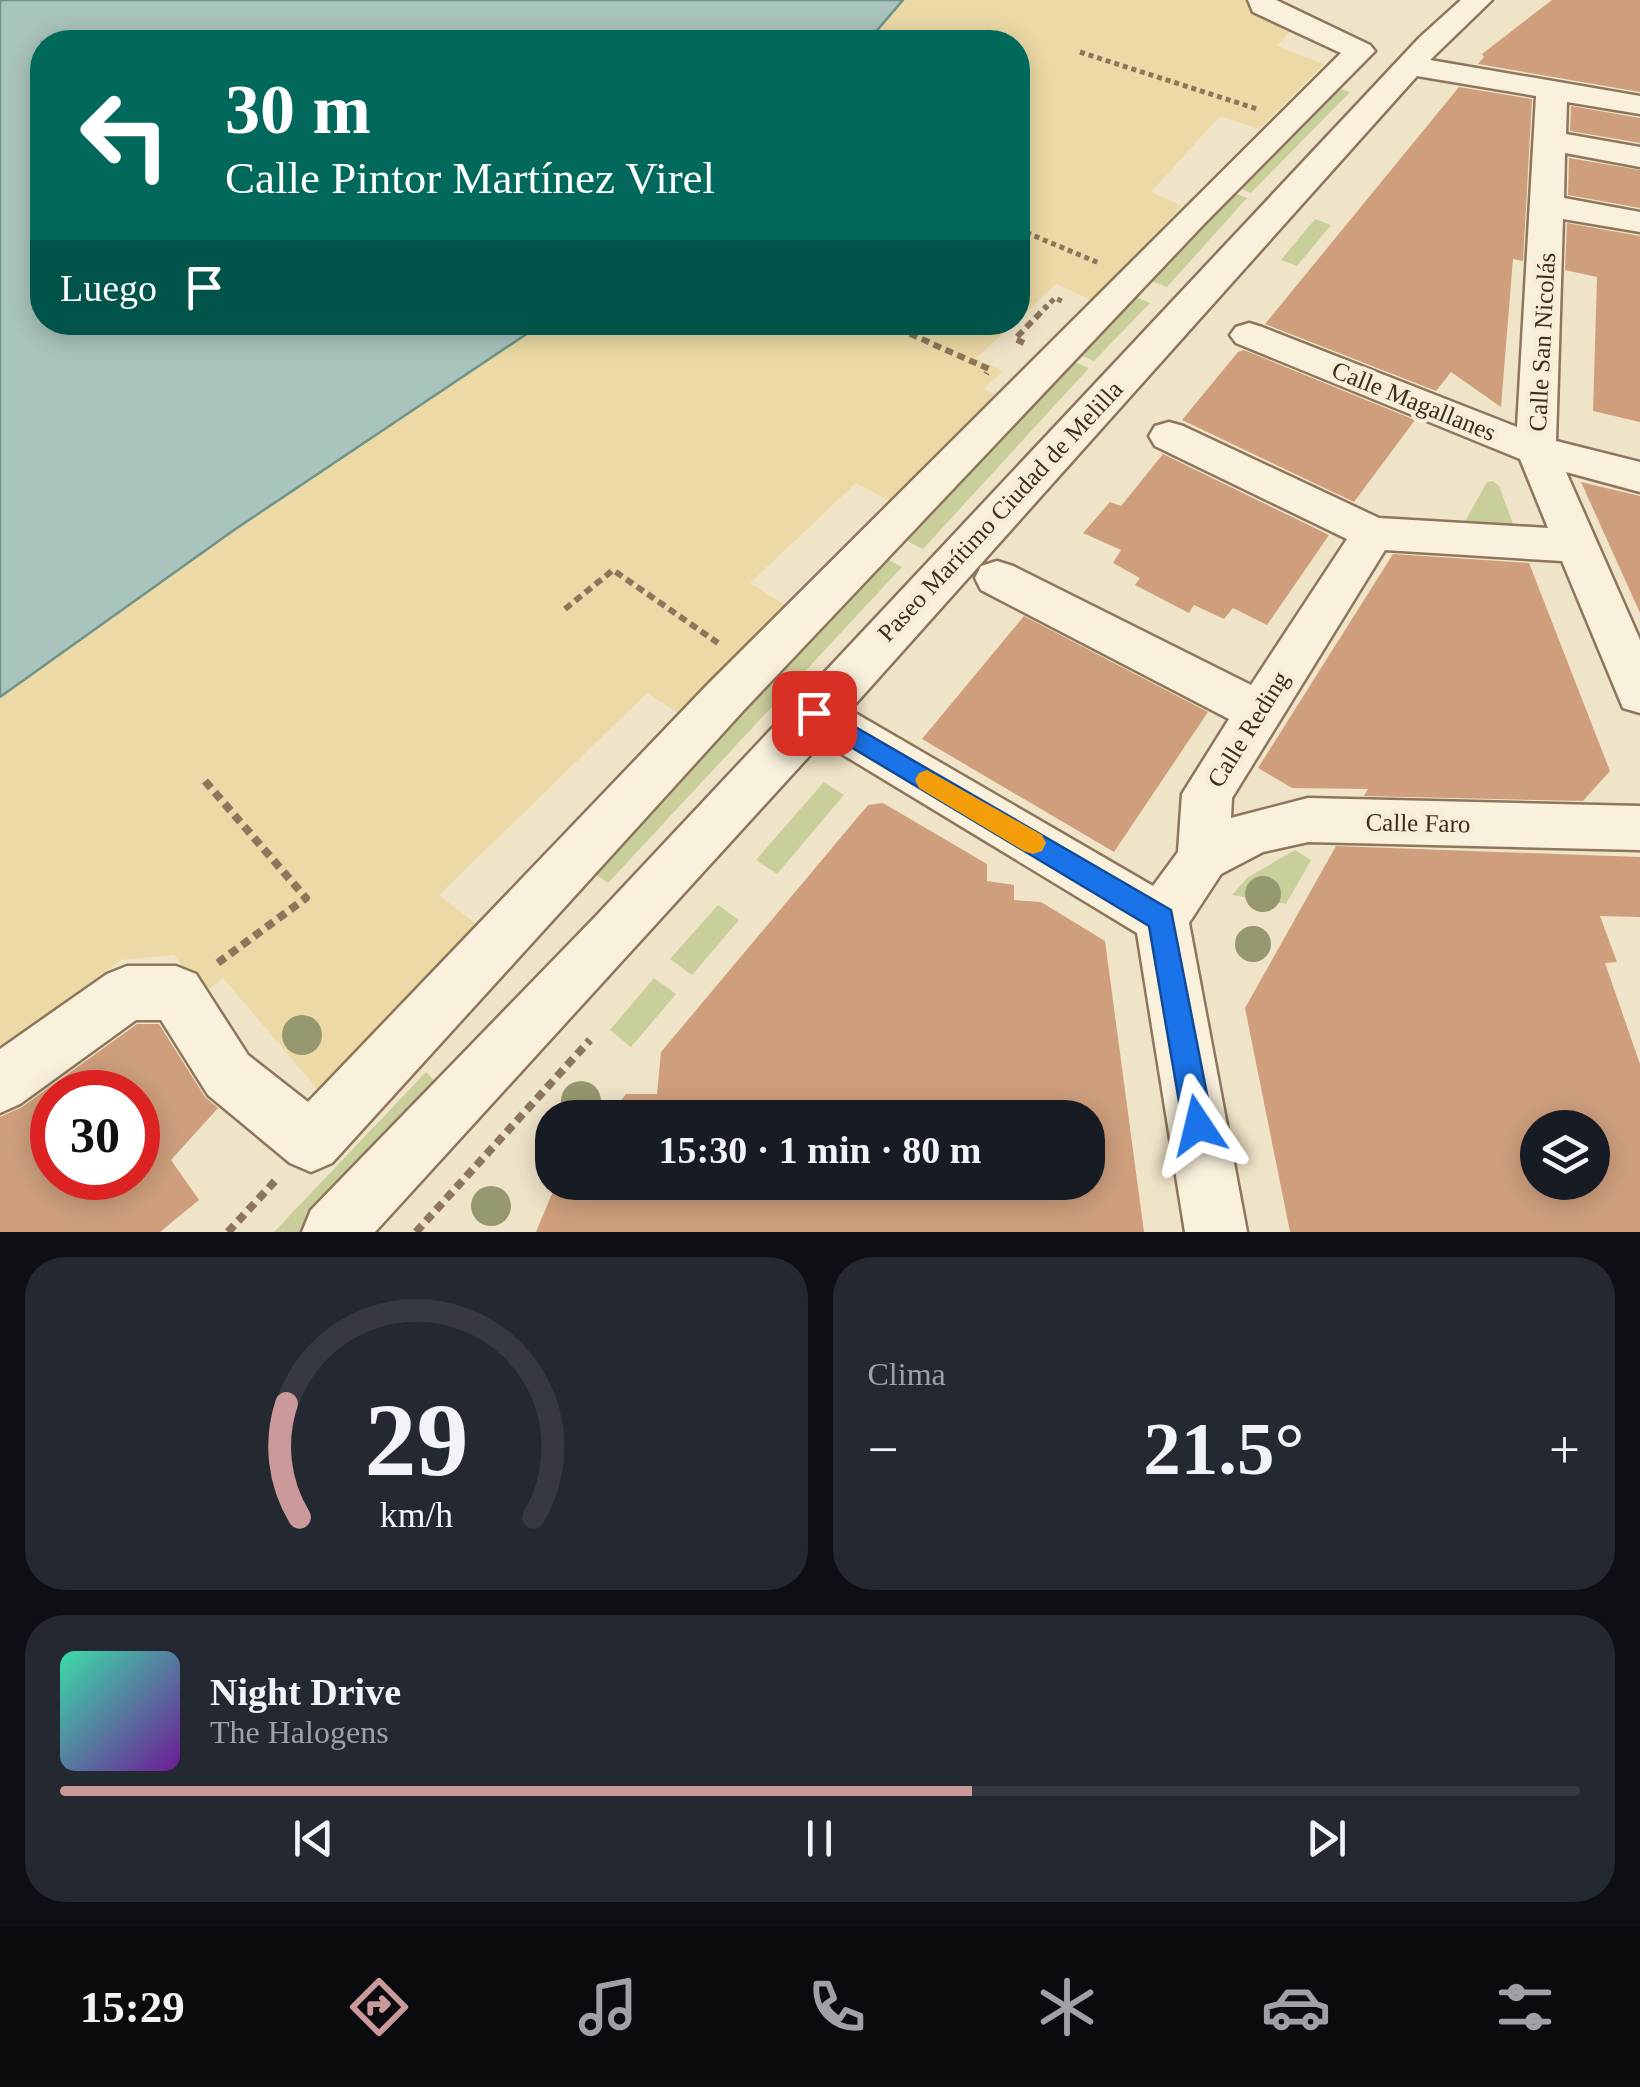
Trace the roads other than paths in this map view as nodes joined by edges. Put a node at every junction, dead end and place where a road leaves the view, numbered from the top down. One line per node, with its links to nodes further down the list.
1 (1262, 0): 23 (street)
2 (1478, 0): 3 (street, Paseo Marítimo Ciudad de Melilla)
3 (1412, 66): 4 (street); 19 (street, Paseo Marítimo Ciudad de Melilla)
4 (1552, 89): 5 (street); 6 (street, Calle San Nicolás)
5 (1640, 105)
6 (1552, 141): 7 (street); 8 (street, Calle San Nicolás)
7 (1640, 156)
8 (1549, 206): 9 (street); 12 (street, Calle San Nicolás)
9 (1640, 222)
10 (1249, 335): 12 (street, Calle Magallanes)
11 (1169, 436): 14 (street)
12 (1536, 450): 13 (street, Calle Magallanes); 15 (street, Calle San Nicolás)
13 (1640, 477)
14 (1373, 533): 15 (street); 18 (street, Calle Reding)
15 (1576, 546): 17 (street, Calle San Nicolás)
16 (997, 578): 18 (street)
17 (1640, 694)
18 (1259, 712): 21 (street, Calle Reding)
19 (814, 713): 22 (street); 24 (street, Paseo Marítimo Ciudad de Melilla)
20 (1640, 828): 21 (street, Calle Faro)
21 (1204, 858): 22 (street)
22 (1162, 918): 25 (street)
23 (0, 1084)
24 (347, 1217)
25 (1216, 1232)

